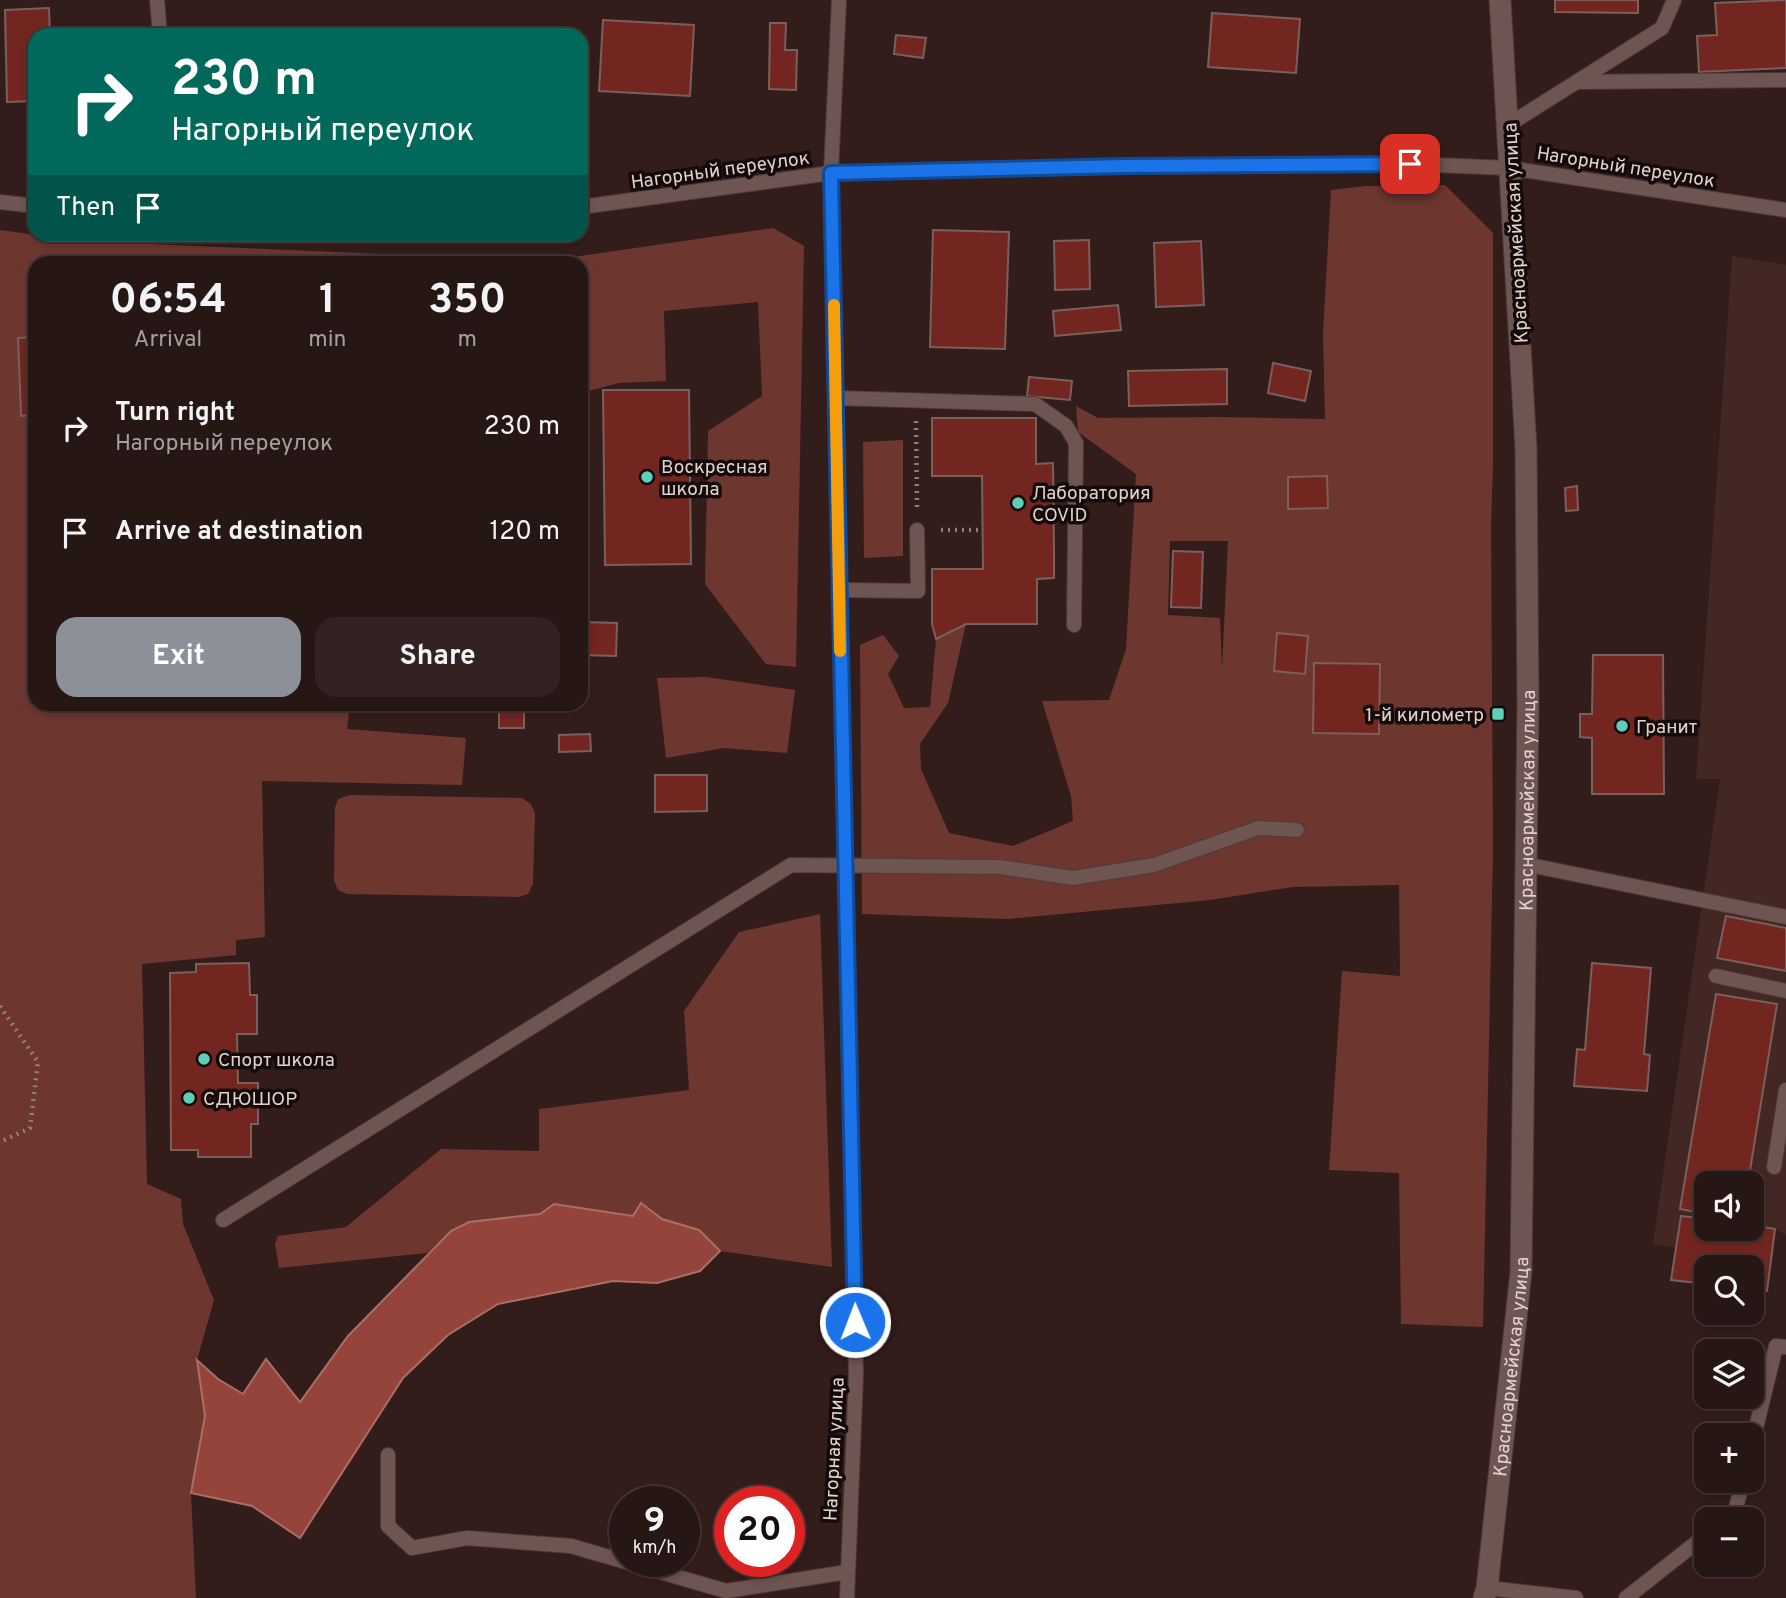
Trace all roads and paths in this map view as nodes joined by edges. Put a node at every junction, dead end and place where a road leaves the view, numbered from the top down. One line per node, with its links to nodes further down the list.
1 (157, 0): 5 (lane)
2 (839, 0): 10 (lane, Нагорная улица)
3 (1500, 0): 8 (street, Красноармейская улица)
4 (1674, 0): 7 (lane)
5 (159, 28)
6 (1786, 80): 7 (lane)
7 (1574, 82): 8 (lane)
8 (1508, 125): 9 (street, Красноармейская улица)
9 (1509, 168): 10 (lane, Нагорный переулок); 14 (lane, Нагорный переулок); 22 (street, Красноармейская улица)
10 (831, 173): 13 (lane, Нагорный переулок); 15 (lane, Нагорная улица)
11 (0, 202): 12 (lane)
12 (28, 205)
13 (588, 205)
14 (1786, 210)
15 (836, 398): 16 (lane); 19 (lane, Нагорная улица)
16 (916, 401): 17 (path); 20 (lane)
17 (917, 530): 18 (path); 19 (lane)
18 (982, 530)
19 (839, 590): 23 (lane, Нагорная улица)
20 (1074, 625)
21 (1297, 830): 23 (lane)
22 (1525, 864): 24 (lane); 37 (street, Красноармейская улица)
23 (846, 866): 31 (lane); 36 (lane, Нагорная улица)
24 (1786, 917)
25 (1716, 976): 26 (lane)
26 (1786, 991)
27 (0, 1006): 29 (path)
28 (1786, 1090): 30 (lane)
29 (0, 1142)
30 (1774, 1167)
31 (223, 1220)
32 (1786, 1347): 33 (lane)
33 (1757, 1423)
34 (388, 1455): 36 (lane)
35 (1694, 1544): 40 (lane)
36 (847, 1572): 38 (lane, Нагорная улица)
37 (1485, 1593): 39 (lane)
38 (847, 1598)
39 (1576, 1598)
40 (1626, 1598)

